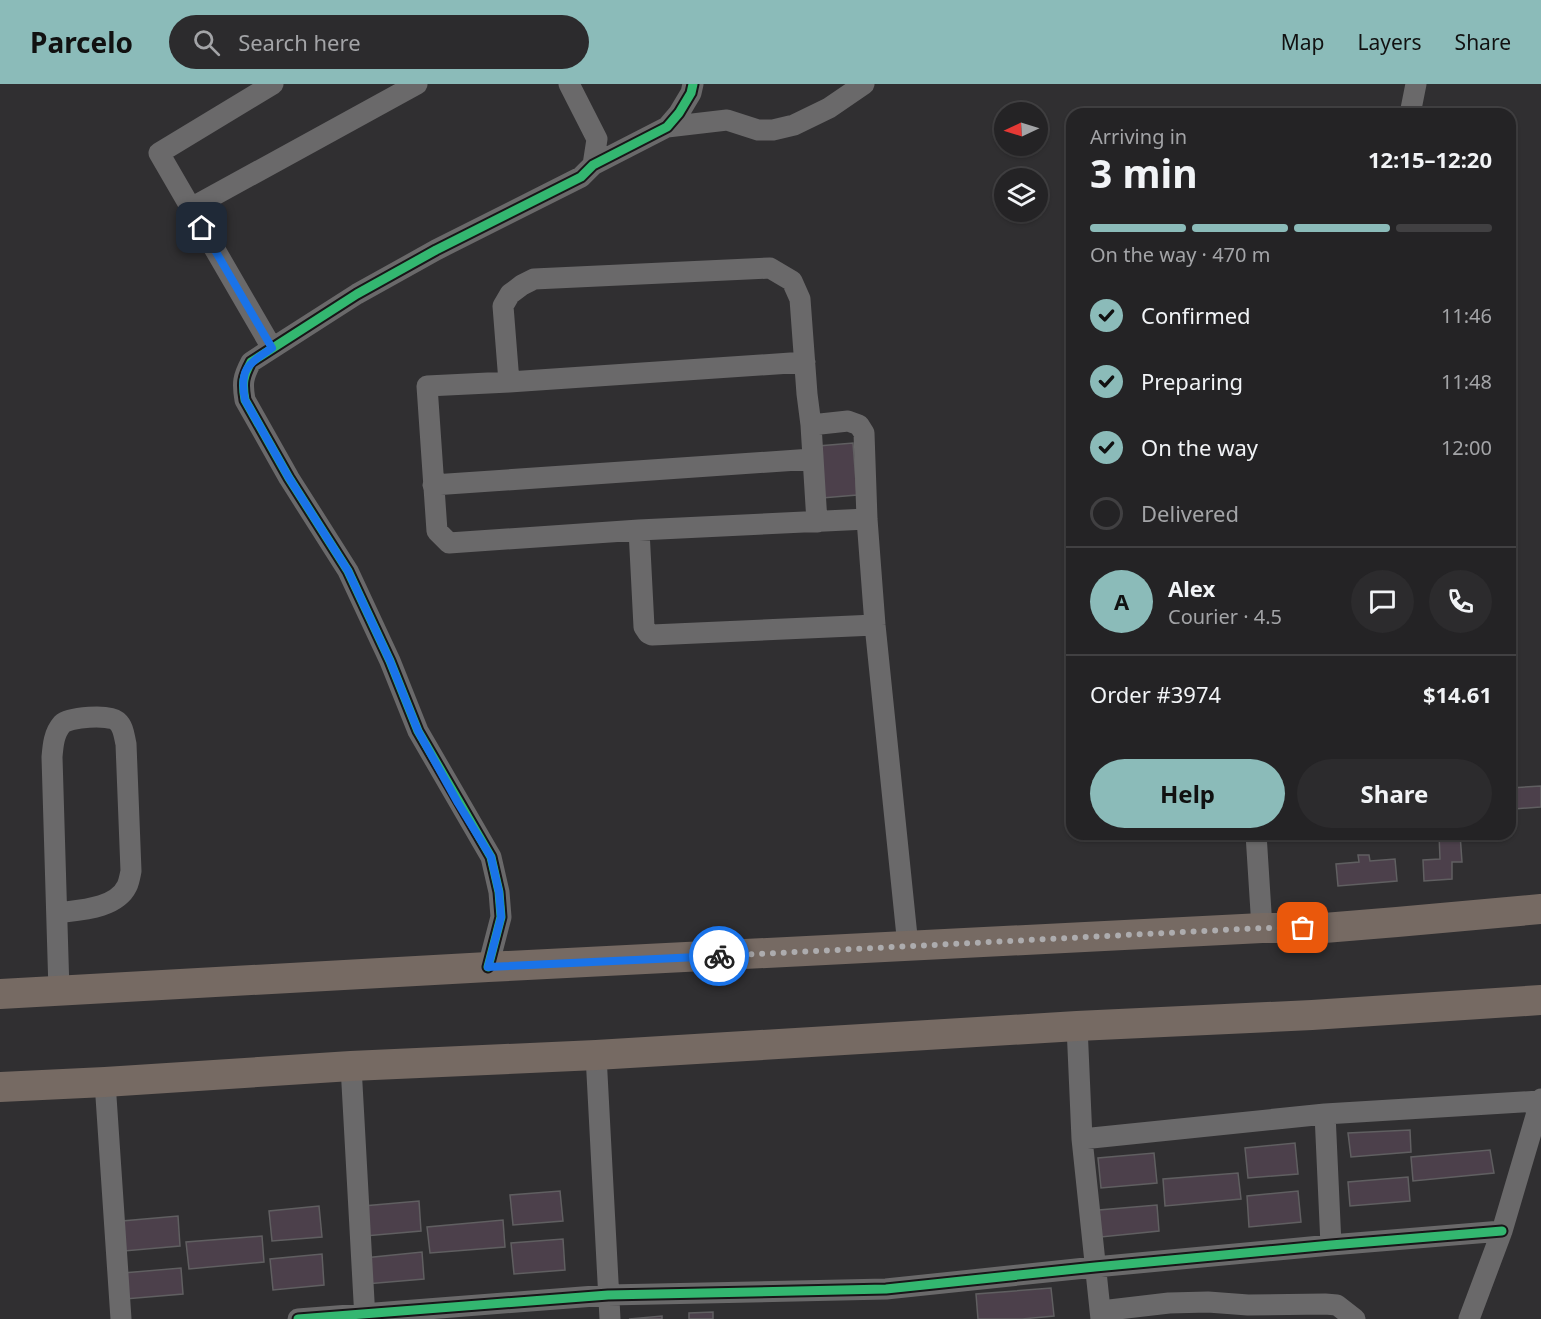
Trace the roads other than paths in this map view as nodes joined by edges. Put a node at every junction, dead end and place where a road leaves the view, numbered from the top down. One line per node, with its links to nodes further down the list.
1 (273, 84): 10 (street)
2 (417, 84): 10 (street)
3 (569, 84): 9 (street)
4 (693, 84): 8 (street)
5 (864, 84): 8 (street)
6 (1416, 84): 7 (street)
7 (1411, 108)
8 (667, 127): 9 (street)
9 (593, 165): 11 (street)
10 (191, 208): 11 (street)
11 (272, 348): 26 (street)
12 (805, 362): 13 (street); 13 (street); 14 (street)
13 (509, 382): 16 (street)
14 (811, 425): 15 (street); 17 (street)
15 (812, 459): 16 (street); 18 (street)
16 (433, 485): 19 (street)
17 (867, 519): 18 (street); 20 (street)
18 (817, 522): 19 (street)
19 (639, 530): 20 (street)
20 (875, 625): 25 (street)
21 (1256, 840): 24 (street)
22 (1541, 909): 24 (highway)
23 (57, 914): 23 (street); 27 (street)
24 (1262, 928): 25 (highway)
25 (908, 946): 26 (highway)
26 (488, 967): 27 (highway)
27 (59, 991): 28 (highway)
28 (0, 994)
29 (1541, 1000): 30 (highway)
30 (1077, 1026): 31 (highway); 37 (street)
31 (596, 1055): 32 (highway); 41 (street)
32 (351, 1066): 33 (highway); 44 (street)
33 (105, 1082): 34 (highway); 45 (street)
34 (0, 1087)
35 (1541, 1100): 36 (street); 38 (street)
36 (1325, 1114): 37 (street); 39 (street)
37 (1082, 1139): 40 (street)
38 (1502, 1231): 39 (street); 49 (street)
39 (1331, 1245): 40 (street)
40 (1095, 1267): 41 (street); 43 (street)
41 (608, 1295): 44 (street); 47 (street)
42 (1247, 1312): 43 (street); 48 (street)
43 (1101, 1315)
44 (365, 1317): 46 (street)
45 (121, 1319)
46 (298, 1319)
47 (610, 1319)
48 (1354, 1319)
49 (1468, 1319)

